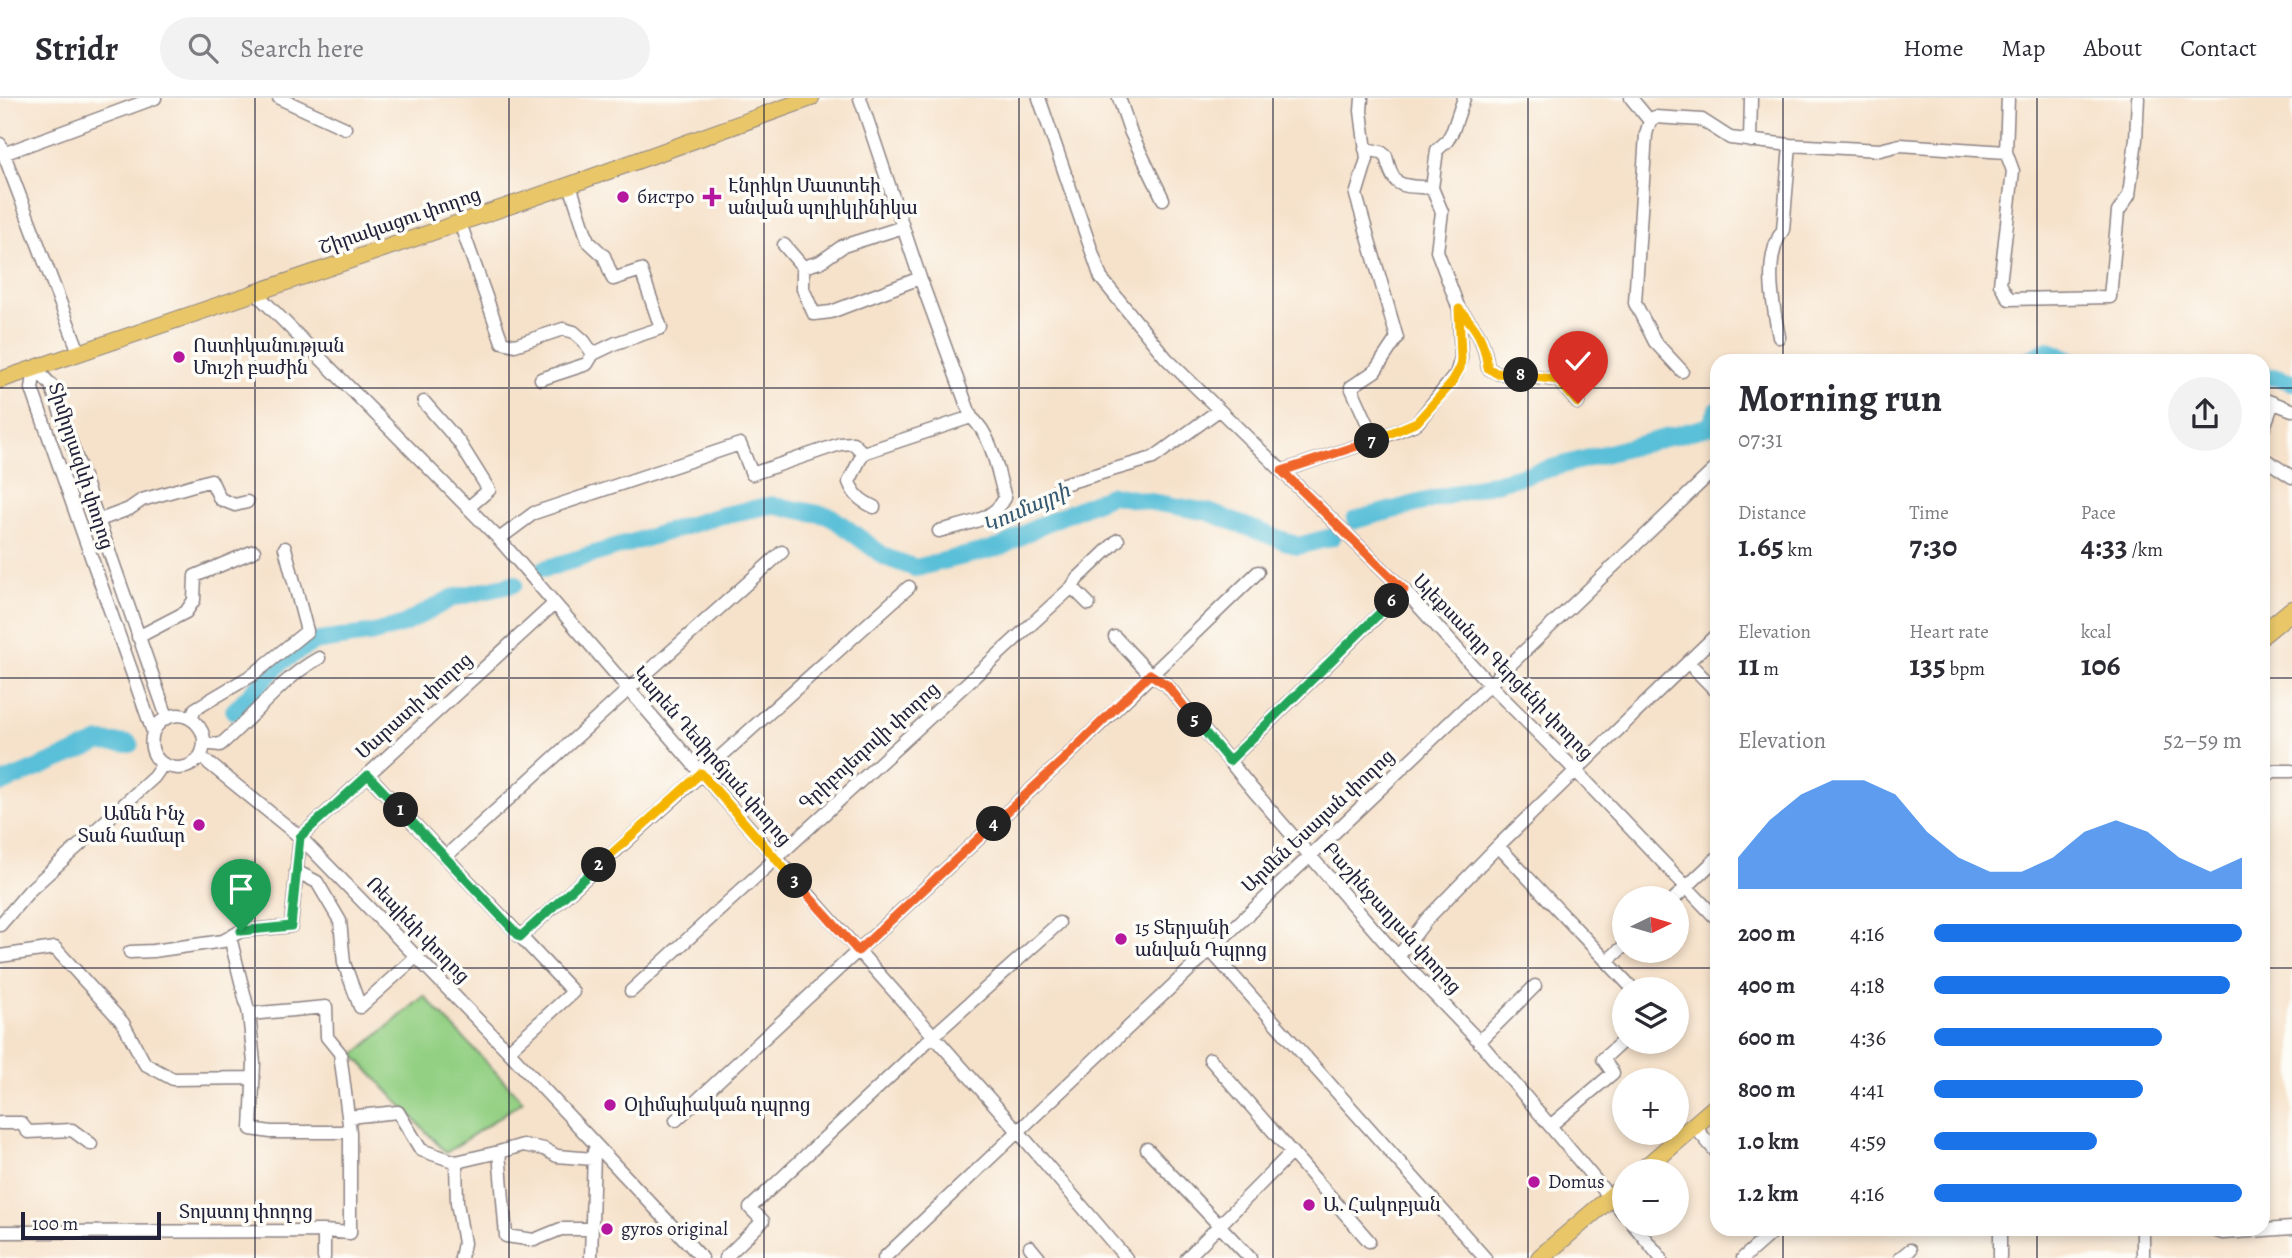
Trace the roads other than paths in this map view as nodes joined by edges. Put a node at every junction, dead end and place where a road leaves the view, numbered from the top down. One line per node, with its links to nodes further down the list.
1 (155, 98): 17 (street)
2 (279, 98): 14 (street)
3 (811, 98): 20 (main road, Շիրակացու փողոց)
4 (860, 98): 24 (street)
5 (1039, 98): 40 (street, Ալեքսանդր Գերցենի փողոց)
6 (1119, 98): 22 (street)
7 (1363, 98): 18 (street)
8 (1464, 98): 21 (street)
9 (1631, 98): 13 (street)
10 (1751, 98): 15 (street)
11 (2008, 98): 19 (street)
12 (2138, 98): 19 (street)
13 (1650, 121): 15 (street); 34 (street)
14 (345, 128)
15 (1750, 141): 16 (street)
16 (1790, 145): 19 (street); 30 (street)
17 (2, 149): 31 (street)
18 (1365, 149): 21 (street); 43 (street)
19 (2006, 152)
20 (570, 185): 23 (main road, Շիրակացու փողոց); 32 (street)
21 (1432, 188): 29 (street)
22 (1163, 199)
23 (460, 223): 28 (main road, Շիրակացու փողոց); 32 (street)
24 (903, 227): 26 (street); 27 (street)
25 (783, 245): 26 (street)
26 (803, 267): 27 (street)
27 (920, 278): 42 (street)
28 (254, 291): 31 (main road, Շիրակացու փողոց); 53 (street, Կարեն Դեմիրճյան փողոց)
29 (1459, 309): 39 (street); 43 (street)
30 (1779, 337)
31 (79, 352): 33 (main road, Շիրակացու փողոց)
32 (593, 354): 35 (street)
33 (35, 368): 36 (main road, Շիրակացու փողոց); 50 (street, Տիմիրյազևի փողոց); 51 (street, Տիմիրյազևի փողոց)
34 (1682, 371)
35 (541, 379)
36 (0, 380)
37 (424, 401): 53 (street)
38 (2270, 402): 41 (street)
39 (1578, 403)
40 (1219, 410): 46 (street, Ալեքսանդր Գերցենի փողոց); 49 (street)
41 (2292, 410)
42 (971, 417): 44 (street); 56 (street)
43 (1375, 440): 46 (street)
44 (863, 453): 54 (street); 57 (street)
45 (2270, 463): 48 (street)
46 (1282, 471): 65 (street, Ալեքսանդր Գերցենի փողոց)
47 (1710, 477): 76 (street, Արմեն Եսայան փողոց)
48 (2292, 477)
49 (1060, 485)
50 (85, 488): 51 (street); 55 (street, Տիմիրյազևի փողոց)
51 (67, 494): 81 (street, Տիմիրյազևի փողոց)
52 (247, 502): 55 (street)
53 (468, 507): 57 (street, Կարեն Դեմիրճյան փողոց)
54 (874, 507)
55 (97, 521): 70 (street, Տիմիրյազևի փողոց)
56 (939, 531)
57 (499, 539): 66 (street, Կարեն Դեմիրճյան փողոց)
58 (1118, 540): 64 (street, Գրիբոյեդովի փողոց)
59 (285, 548): 80 (street)
60 (254, 551): 70 (street)
61 (782, 552): 78 (street)
62 (1258, 572): 75 (street)
63 (909, 587): 88 (street)
64 (1072, 587): 67 (street); 95 (street, Գրիբոյեդովի փողոց)
65 (1404, 590): 76 (street, Ալեքսանդր Գերցենի փողոց); 84 (street)
66 (554, 604): 78 (street, Կարեն Դեմիրճյան փողոց); 90 (street, Մարատի փողոց)
67 (1089, 604)
68 (2292, 610): 69 (highway)
69 (2270, 627)
70 (138, 637): 79 (street, Տիմիրյազևի փողոց)
71 (1115, 637): 75 (street, Բաշինջաղյան փողոց)
72 (1710, 641): 74 (street)
73 (319, 658): 82 (street)
74 (1688, 662): 77 (street); 86 (street)
75 (1150, 674): 84 (street, Բաշինջաղյան փողոց); 107 (street)
76 (1489, 684): 86 (street, Ալեքսանդր Գերցենի փողոց); 93 (street, Արմեն Եսայան փողոց)
77 (1710, 685)
78 (629, 689): 88 (street, Կարեն Դեմիրճյան փողոց); 94 (street)
79 (167, 718): 80 (street); 81 (street)
80 (191, 719): 82 (street)
81 (153, 732): 85 (street, Տիմիրյազևի փողոց)
82 (204, 743): 83 (street)
83 (200, 756): 85 (street); 91 (street, Ռեպինի փողոց)
84 (1229, 761): 93 (street, Բաշինջաղյան փողոց)
85 (163, 764): 103 (street)
86 (1575, 770): 92 (street); 98 (street, Ալեքսանդր Գերցենի փողոց)
87 (2292, 771): 89 (street)
88 (701, 773): 95 (street, Կարեն Դեմիրճյան փողոց); 105 (street)
89 (2270, 773)
90 (368, 775): 91 (street, Մարատի փողոց); 94 (street)
91 (300, 837): 97 (street); 110 (street, Ռեպինի փողոց)
92 (1498, 846): 111 (street); 113 (street)
93 (1310, 856): 106 (street, Արմեն Եսայան փողոց); 111 (street, Բաշինջաղյան փողոց)
94 (445, 857): 105 (street)
95 (776, 858): 107 (street, Կարեն Դեմիրճյան փողոց); 116 (street, Գրիբոյեդովի փողոց)
96 (1710, 865): 99 (street)
97 (296, 871): 104 (street); 110 (street)
98 (1684, 886)
99 (1688, 886)
100 (1689, 891): 101 (street, Ալեքսանդր Գերցենի փողոց)
101 (1710, 912)
102 (1059, 923): 118 (street)
103 (0, 925)
104 (230, 937): 108 (street); 117 (street)
105 (520, 937): 120 (street)
106 (1210, 950): 130 (street, Արմեն Եսայան փողոց); 165 (street)
107 (858, 951): 118 (street, Կարեն Դեմիրճյան փողոց); 126 (street)
108 (130, 952)
109 (0, 956): 123 (street)
110 (417, 956): 120 (street, Ռեպինի փողոց)
111 (1398, 957): 119 (street, Բաշինջաղյան փողոց)
112 (1612, 957): 113 (street)
113 (1607, 961): 114 (street)
114 (1622, 977)
115 (1535, 986): 119 (street)
116 (631, 992)
117 (249, 1014): 123 (street); 125 (street)
118 (933, 1036): 130 (street, Կարեն Դեմիրճյան փողոց); 159 (street)
119 (1479, 1042): 128 (street, Բաշինջաղյան փողոց)
120 (508, 1051): 133 (street, Ռեպինի փողոց)
121 (1612, 1051): 128 (street)
122 (1210, 1059): 137 (street)
123 (253, 1079): 131 (street)
124 (1710, 1112): 129 (highway)
125 (348, 1117): 131 (street); 140 (street)
126 (676, 1120)
127 (0, 1123): 132 (street)
128 (1550, 1126): 141 (street, Բաշինջաղյան փողոց)
129 (1693, 1126): 134 (street); 139 (highway)
130 (1017, 1130): 160 (street, Արմեն Եսայան փողոց); 162 (street, Կարեն Դեմիրճյան փողոց)
131 (350, 1132): 147 (street, Տոլստոյ փողոց)
132 (91, 1144)
133 (596, 1144): 138 (street); 158 (street)
134 (1710, 1145)
135 (1147, 1149): 143 (street)
136 (499, 1152): 138 (street); 140 (street); 145 (street)
137 (1291, 1153): 143 (street); 153 (street)
138 (593, 1158): 145 (street)
139 (1656, 1159)
140 (456, 1162): 156 (street)
141 (1612, 1187)
142 (1612, 1196): 166 (highway)
143 (1219, 1226): 163 (street); 164 (street)
144 (2292, 1228): 146 (street)
145 (592, 1229): 157 (street)
146 (2270, 1230)
147 (324, 1231): 148 (street, Տոլստոյ փողոց); 155 (street)
148 (0, 1232)
149 (1643, 1236): 167 (street)
150 (1768, 1236): 168 (street)
151 (2000, 1236): 169 (street)
152 (2143, 1236): 170 (street)
153 (1369, 1241)
154 (1030, 1247): 161 (street)
155 (324, 1258)
156 (461, 1258)
157 (591, 1258)
158 (702, 1258)
159 (725, 1258)
160 (884, 1258)
161 (1039, 1258)
162 (1126, 1258)
163 (1186, 1258)
164 (1250, 1258)
165 (1485, 1258)
166 (1540, 1258)
167 (1661, 1258)
168 (1743, 1258)
169 (2000, 1258)
170 (2143, 1258)

